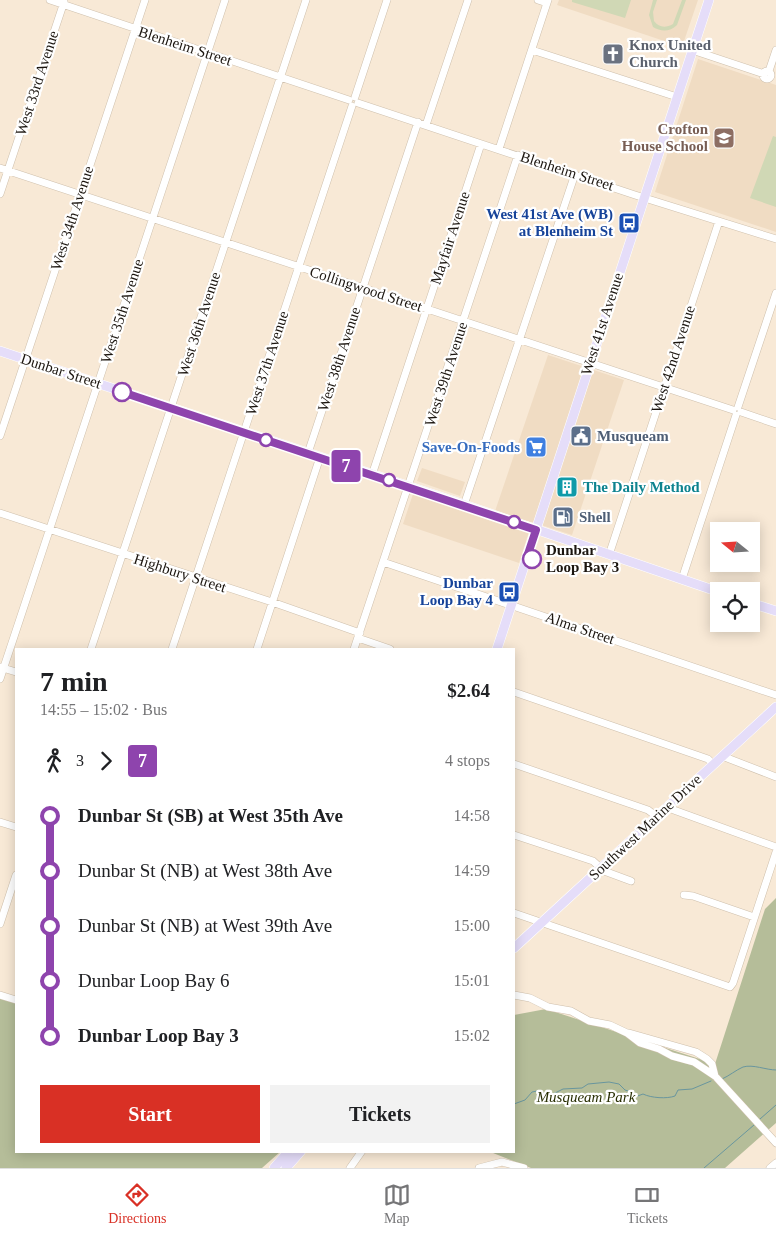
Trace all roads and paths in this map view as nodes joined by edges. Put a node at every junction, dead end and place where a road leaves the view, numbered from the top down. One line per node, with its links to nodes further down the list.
1 (50, 0): 9 (street, Blenheim Street)
2 (145, 0): 11 (street, West 34th Avenue)
3 (225, 0): 15 (street, West 35th Avenue)
4 (306, 0): 17 (street, West 36th Avenue)
5 (387, 0): 19 (street, West 37th Avenue)
6 (468, 0): 21 (street)
7 (538, 0): 10 (street)
8 (709, 0): 13 (main road, West 41st Avenue)
9 (63, 2): 11 (street, Blenheim Street); 26 (street, West 33rd Avenue)
10 (548, 2): 12 (street)
11 (135, 29): 15 (street, Blenheim Street); 29 (street, West 34th Avenue)
12 (532, 50): 18 (street); 23 (street)
13 (692, 50): 16 (street); 18 (main road, West 41st Avenue)
14 (776, 50): 16 (street)
15 (208, 53): 17 (street, Blenheim Street); 31 (street, West 35th Avenue)
16 (770, 75)
17 (280, 77): 19 (street, Blenheim Street); 34 (street, West 36th Avenue)
18 (677, 97): 30 (main road, West 41st Avenue)
19 (353, 101): 20 (street, Blenheim Street); 35 (street, West 37th Avenue)
20 (418, 122): 21 (street, Blenheim Street); 36 (street, West 38th Avenue)
21 (426, 125): 22 (street, Blenheim Street)
22 (481, 144): 23 (street, Blenheim Street); 38 (street, Mayfair Avenue)
23 (499, 149): 24 (street, Blenheim Street)
24 (518, 156): 27 (street, Blenheim Street); 39 (street, West 39th Avenue)
25 (0, 168): 26 (street, Collingwood Street)
26 (8, 170): 28 (street, West 33rd Avenue); 29 (street, Collingwood Street)
27 (575, 174): 30 (street, Blenheim Street); 40 (street)
28 (0, 194)
29 (80, 194): 31 (street, Collingwood Street); 42 (street, West 34th Avenue)
30 (644, 198): 32 (street, Blenheim Street); 43 (main road, West 41st Avenue)
31 (153, 218): 34 (street, Collingwood Street); 44 (street, West 35th Avenue)
32 (719, 221): 33 (street, Blenheim Street); 45 (street, West 42nd Avenue)
33 (776, 239)
34 (226, 243): 35 (street, Collingwood Street); 46 (street, West 36th Avenue)
35 (298, 267): 36 (street, Collingwood Street); 49 (street, West 37th Avenue)
36 (363, 288): 38 (street, Collingwood Street); 51 (street, West 38th Avenue)
37 (776, 293): 47 (street)
38 (427, 309): 39 (street, Collingwood Street); 53 (street, Mayfair Avenue)
39 (463, 322): 40 (street, Collingwood Street); 54 (street, West 39th Avenue)
40 (519, 340): 43 (street, Collingwood Street); 55 (street)
41 (0, 351): 42 (main road, Dunbar Street)
42 (25, 360): 44 (main road, Dunbar Street); 50 (street, West 34th Avenue)
43 (590, 362): 45 (street, Collingwood Street); 58 (main road, West 41st Avenue)
44 (99, 384): 46 (main road, Dunbar Street); 57 (street, West 35th Avenue)
45 (664, 387): 47 (street, Collingwood Street); 60 (street, West 42nd Avenue)
46 (171, 408): 49 (main road, Dunbar Street); 59 (street, West 36th Avenue)
47 (737, 411): 48 (street, Collingwood Street); 63 (street)
48 (776, 424)
49 (244, 432): 51 (main road, Dunbar Street); 62 (street, West 37th Avenue)
50 (0, 436)
51 (308, 453): 52 (main road, Dunbar Street)
52 (320, 457): 53 (main road, Dunbar Street); 65 (street)
53 (372, 475): 54 (main road, Dunbar Street)
54 (408, 486): 55 (main road, Dunbar Street); 61 (street, West 39th Avenue)
55 (464, 505): 58 (main road, Dunbar Street)
56 (0, 514): 57 (street, Highbury Street)
57 (50, 530): 59 (street, Highbury Street); 76 (street, West 35th Avenue)
58 (536, 530): 60 (main road, Dunbar Street); 66 (main road, West 41st Avenue)
59 (123, 554): 62 (street, Highbury Street); 70 (street, West 36th Avenue)
60 (609, 555): 63 (main road, Dunbar Street)
61 (383, 562): 66 (street, Alma Street); 69 (street, West 39th Avenue)
62 (196, 578): 65 (street, Highbury Street); 71 (street, West 37th Avenue)
63 (682, 580): 64 (main road, Dunbar Street)
64 (710, 589)
65 (272, 602): 69 (street, Highbury Street); 72 (street)
66 (512, 605): 75 (main road, West 41st Avenue); 80 (street, Alma Street)
67 (760, 606): 68 (main road)
68 (776, 611)
69 (359, 635): 73 (street, West 39th Avenue); 74 (street, Highbury Street)
70 (91, 648)
71 (172, 648)
72 (257, 648)
73 (354, 648)
74 (388, 648)
75 (497, 648)
76 (2, 668): 77 (street); 78 (street, West 35th Avenue)
77 (15, 672)
78 (0, 679)
79 (515, 692): 84 (street)
80 (776, 696)
81 (776, 707): 82 (main road, Southwest Marine Drive)
82 (722, 756): 84 (main road, Southwest Marine Drive); 85 (street)
83 (515, 764): 87 (street)
84 (713, 764): 86 (main road, Southwest Marine Drive)
85 (776, 777)
86 (667, 806): 87 (main road, Southwest Marine Drive); 91 (street)
87 (656, 816): 93 (main road, Southwest Marine Drive)
88 (0, 822): 89 (street)
89 (15, 827)
90 (515, 835): 93 (street)
91 (776, 847)
92 (776, 852): 98 (street)
93 (600, 868): 95 (street); 99 (main road, Southwest Marine Drive)
94 (15, 878): 100 (street)
95 (631, 881)
96 (684, 895): 98 (street)
97 (515, 913): 99 (street)
98 (754, 917): 99 (street)
99 (542, 922): 101 (main road, Southwest Marine Drive)
100 (0, 924)
101 (515, 947)
102 (0, 995): 104 (street)
103 (515, 995): 105 (street)
104 (15, 1000)
105 (774, 1140)
106 (287, 1153): 110 (main road)
107 (299, 1153): 111 (main road)
108 (361, 1153): 112 (street)
109 (776, 1163): 115 (street)
110 (274, 1168)
111 (286, 1168)
112 (350, 1168)
113 (479, 1168): 114 (street)
114 (524, 1168)
115 (770, 1168)

